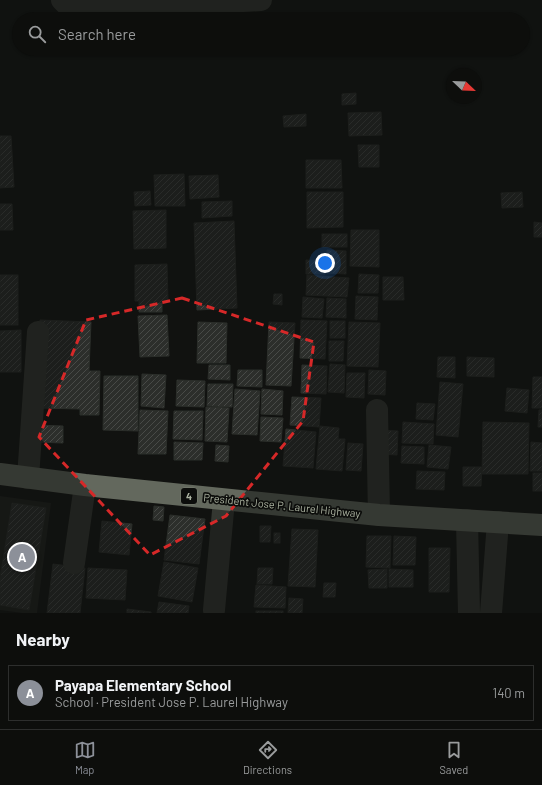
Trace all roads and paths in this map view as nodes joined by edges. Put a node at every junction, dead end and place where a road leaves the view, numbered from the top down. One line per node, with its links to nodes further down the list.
1 (62, 0): 4 (street)
2 (261, 0): 3 (street)
3 (226, 1): 4 (street)
4 (148, 2)
5 (38, 332): 8 (street)
6 (377, 410): 11 (street)
7 (0, 474): 8 (highway, President Jose P. Laurel Highway / 4)
8 (28, 478): 9 (highway, President Jose P. Laurel Highway / 4)
9 (85, 485): 10 (highway, President Jose P. Laurel Highway / 4); 15 (street)
10 (224, 500): 11 (highway, President Jose P. Laurel Highway / 4); 16 (street)
11 (379, 515): 12 (highway, President Jose P. Laurel Highway / 4)
12 (467, 520): 13 (highway, President Jose P. Laurel Highway / 4); 17 (street)
13 (498, 522): 14 (highway, President Jose P. Laurel Highway / 4); 18 (street)
14 (542, 525)
15 (74, 563)
16 (214, 610)
17 (469, 613)
18 (491, 613)

